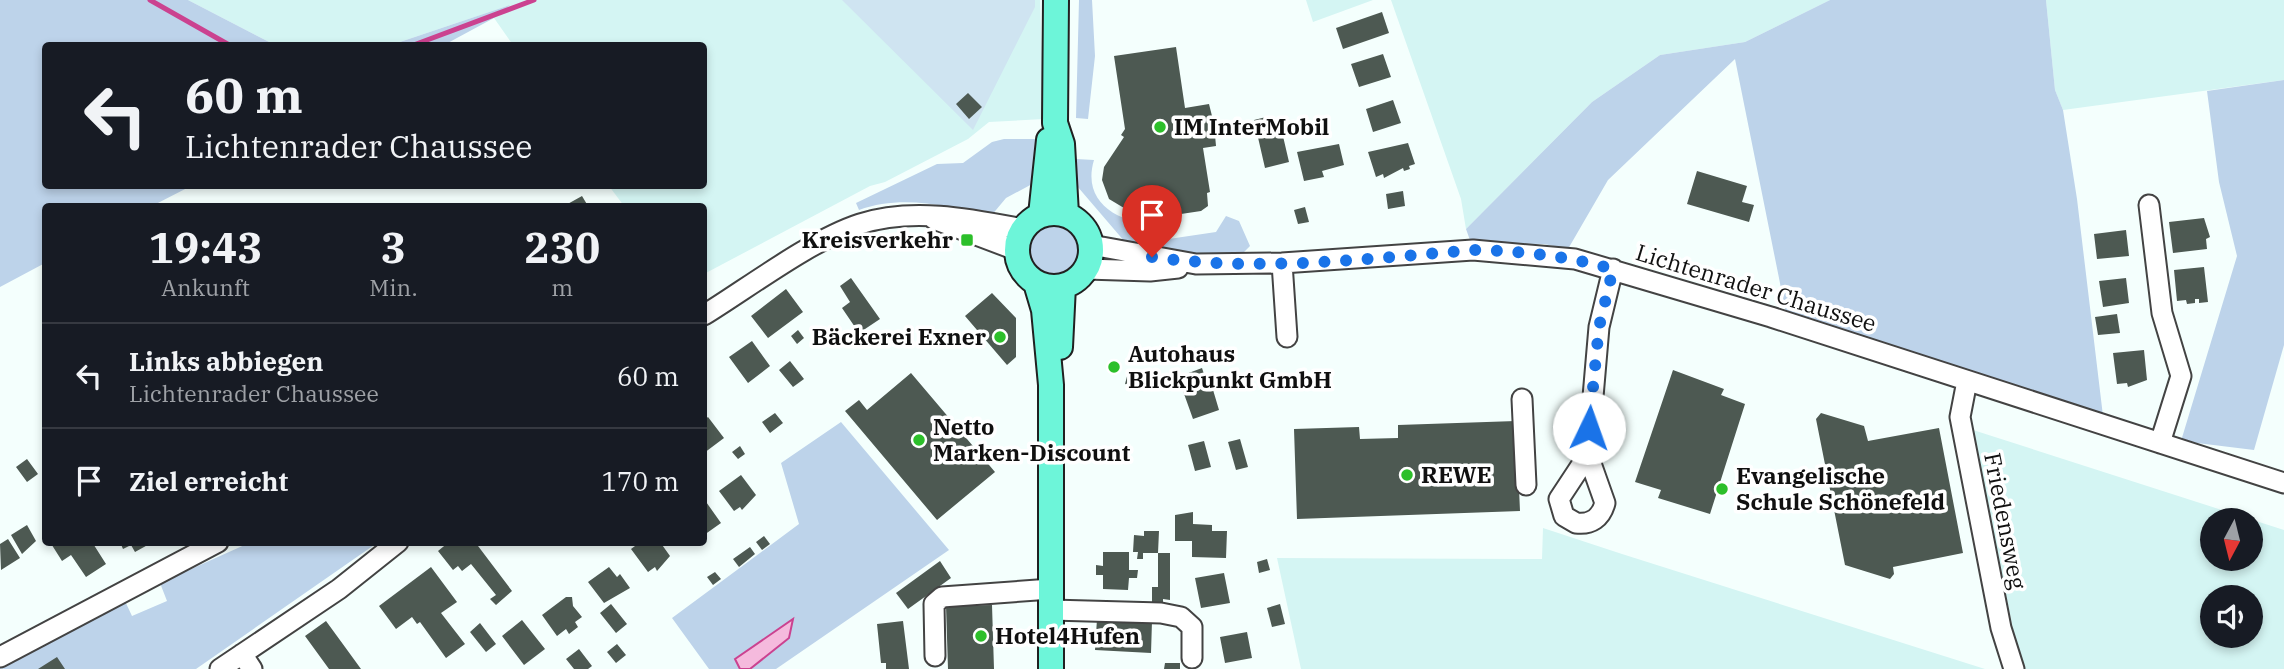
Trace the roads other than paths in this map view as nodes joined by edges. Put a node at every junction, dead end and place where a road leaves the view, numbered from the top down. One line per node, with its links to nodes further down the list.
1 (1056, 0): 2 (main road)
2 (1055, 123): 4 (main road); 5 (main road)
3 (2149, 205): 16 (street)
4 (1066, 215): 5 (main road); 6 (main road)
5 (1027, 231): 9 (main road); 11 (street)
6 (1089, 257): 7 (street, Lichtenrader Chaussee); 10 (main road)
7 (1282, 264): 8 (street, Lichtenrader Chaussee); 12 (street)
8 (1613, 269): 13 (street, Lichtenrader Chaussee); 17 (street)
9 (1036, 283): 10 (main road); 14 (main road)
10 (1063, 286): 14 (main road)
11 (707, 314)
12 (1287, 337)
13 (1967, 381): 16 (street, Lichtenrader Chaussee); 29 (street, Friedensweg)
14 (1051, 385): 22 (main road)
15 (1522, 399): 19 (street)
16 (2160, 443): 18 (street, Lichtenrader Chaussee)
17 (1588, 456)
18 (2284, 483)
19 (1527, 485)
20 (210, 546): 24 (street)
21 (393, 546): 26 (street)
22 (1051, 599): 23 (street); 25 (street); 28 (main road)
23 (935, 656)
24 (0, 657)
25 (1192, 658)
26 (247, 662): 27 (street)
27 (220, 669)
28 (1051, 669)
29 (2014, 669)

